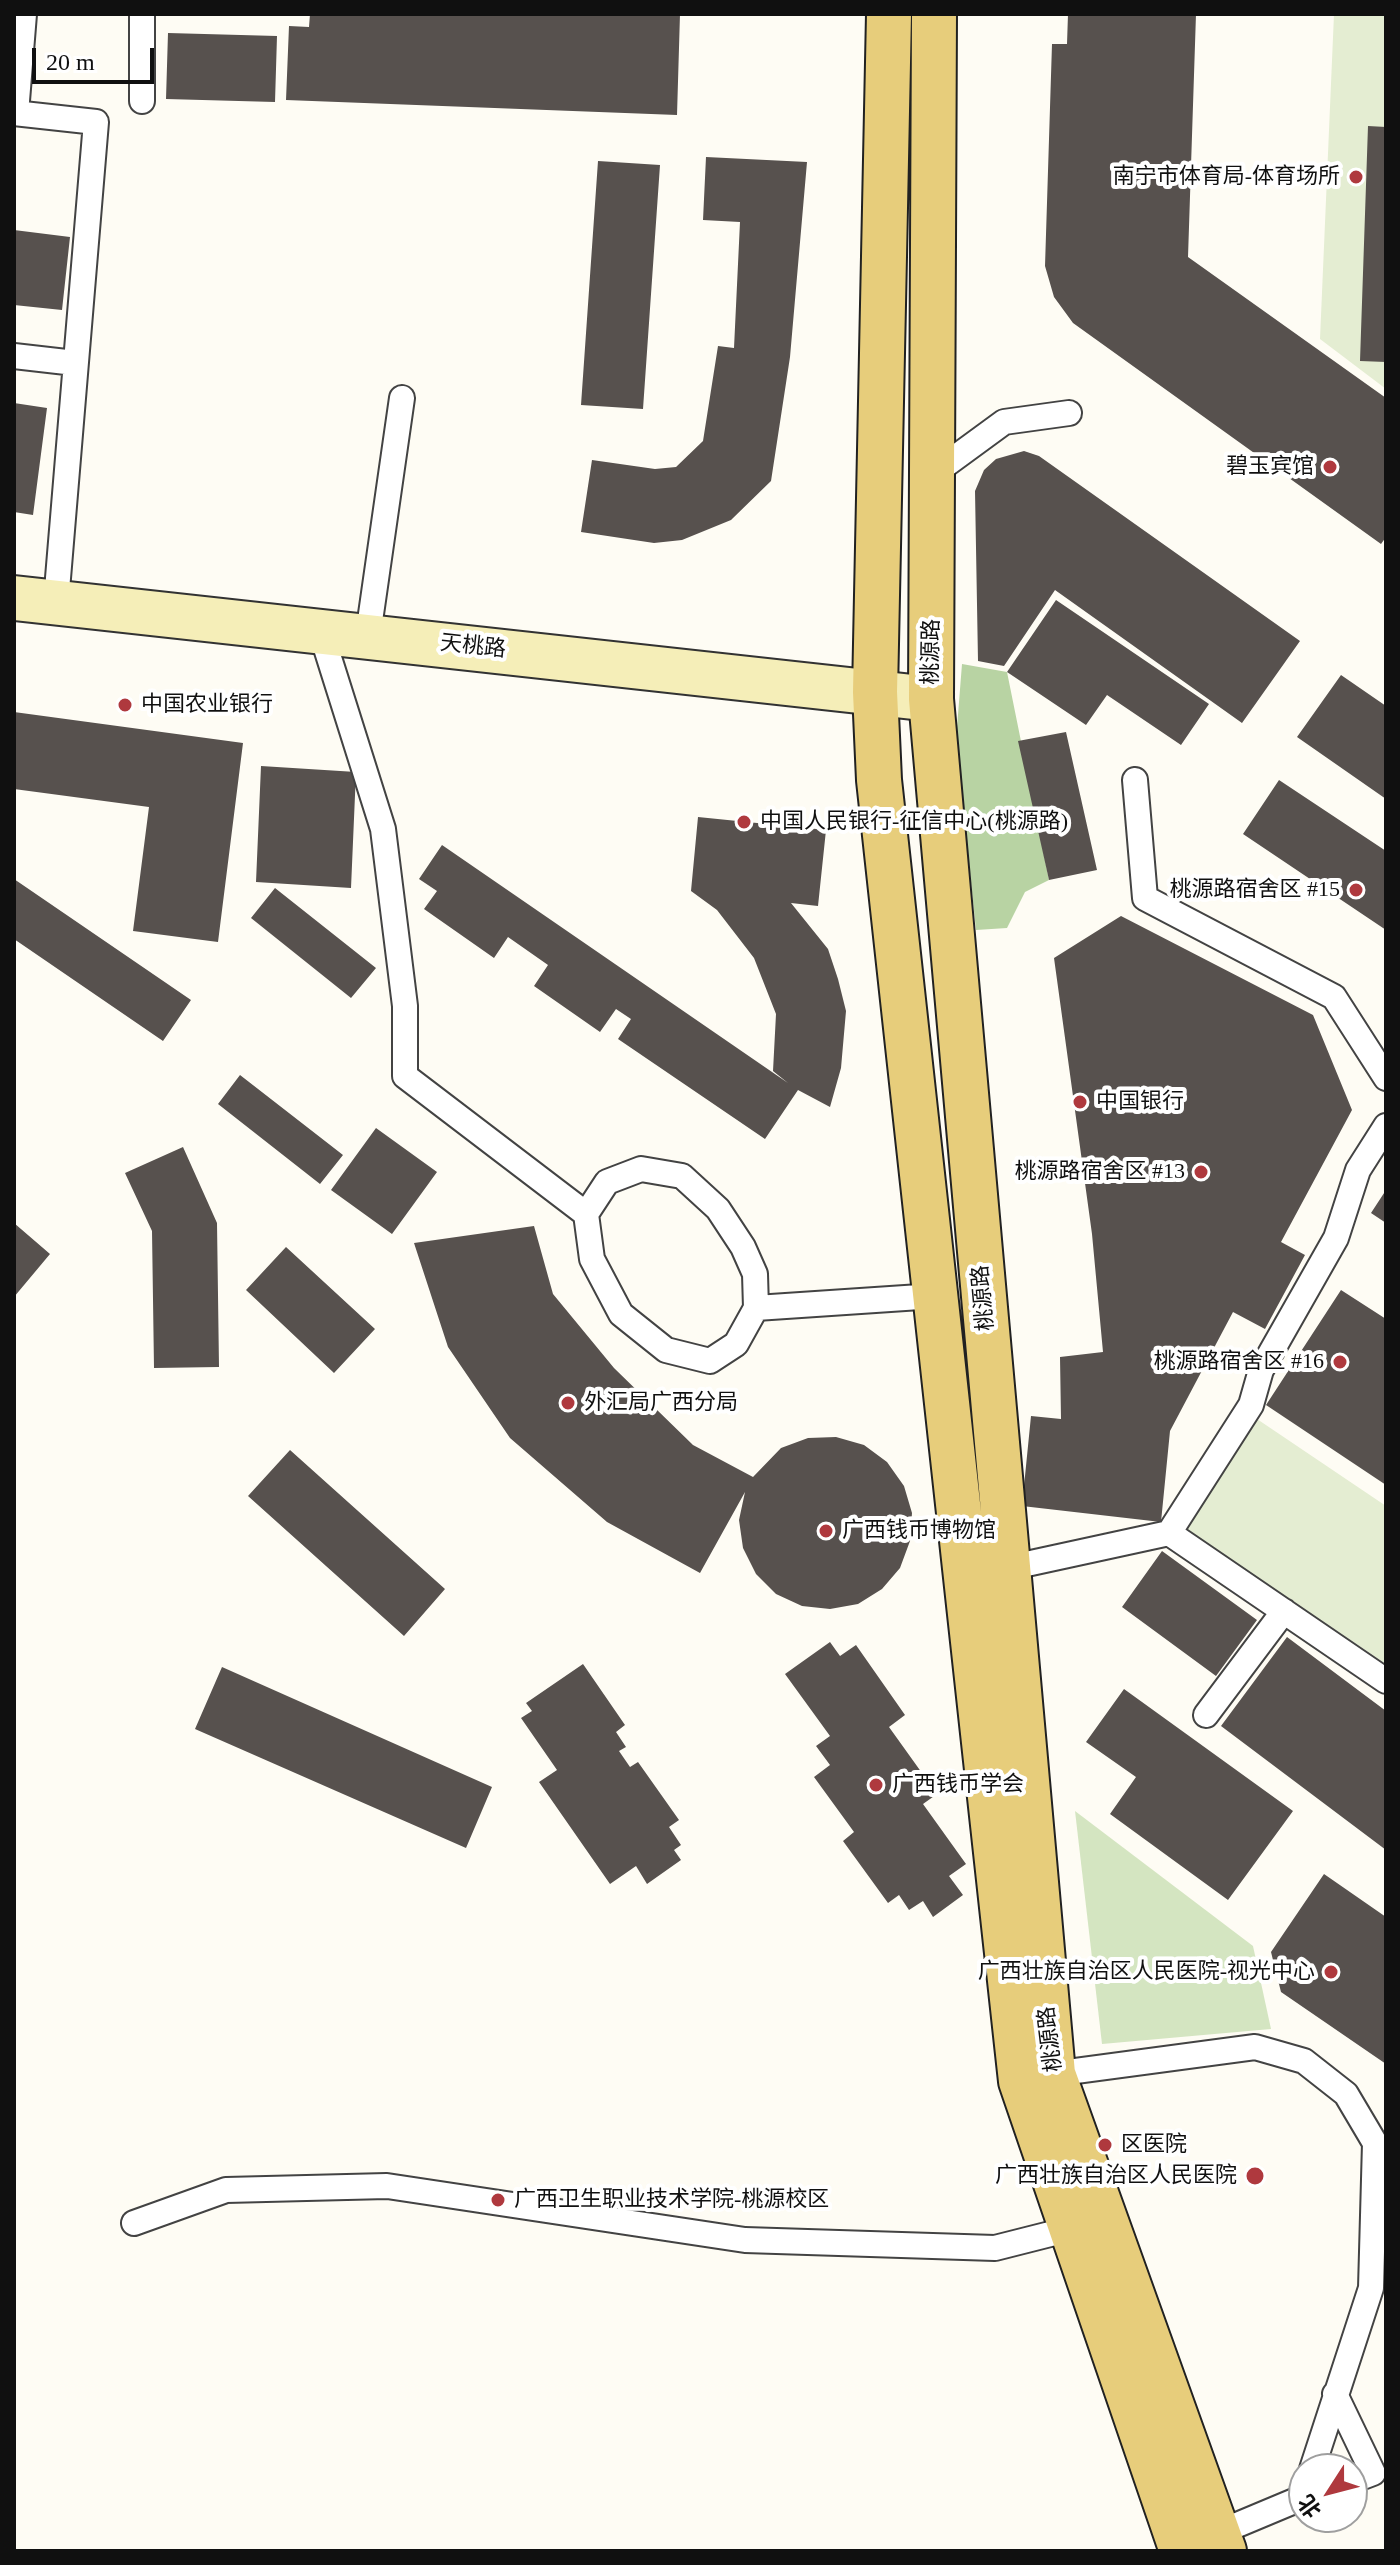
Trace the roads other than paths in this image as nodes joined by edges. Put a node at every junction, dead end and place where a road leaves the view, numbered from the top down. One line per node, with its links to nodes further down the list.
1 (24, 14): 6 (lane)
2 (142, 14): 5 (lane)
3 (889, 14): 15 (main road, 桃源路)
4 (934, 14): 11 (main road, 桃源路)
5 (142, 101)
6 (15, 113): 8 (lane)
7 (14, 356): 8 (lane)
8 (75, 363): 12 (lane)
9 (402, 398): 14 (lane)
10 (1069, 413): 11 (lane)
11 (933, 474): 16 (main road, 桃源路)
12 (35, 600): 13 (main road, 天桃路)
13 (320, 629): 14 (main road, 天桃路); 20 (lane)
14 (368, 635): 15 (main road, 天桃路)
15 (875, 692): 16 (main road, 天桃路); 21 (main road, 桃源路)
16 (931, 699): 24 (main road, 桃源路)
17 (1135, 780): 18 (lane)
18 (1386, 1078)
19 (1386, 1126): 23 (lane)
20 (586, 1214): 22 (lane); 22 (lane)
21 (935, 1296): 22 (lane); 31 (main road, 桃源路)
22 (756, 1308)
23 (1169, 1533): 24 (lane); 25 (lane)
24 (1008, 1568): 28 (main road, 桃源路)
25 (1284, 1611): 26 (lane); 27 (lane)
26 (1386, 1681)
27 (1206, 1715)
28 (1053, 2074): 29 (lane); 36 (main road, 桃源路)
29 (1381, 2139): 32 (lane)
30 (134, 2223): 31 (lane)
31 (1070, 2229): 36 (main road, 桃源路)
32 (1335, 2394): 33 (lane); 34 (lane)
33 (1317, 2453)
34 (1363, 2453)
35 (1288, 2507): 36 (lane)
36 (1208, 2545)

